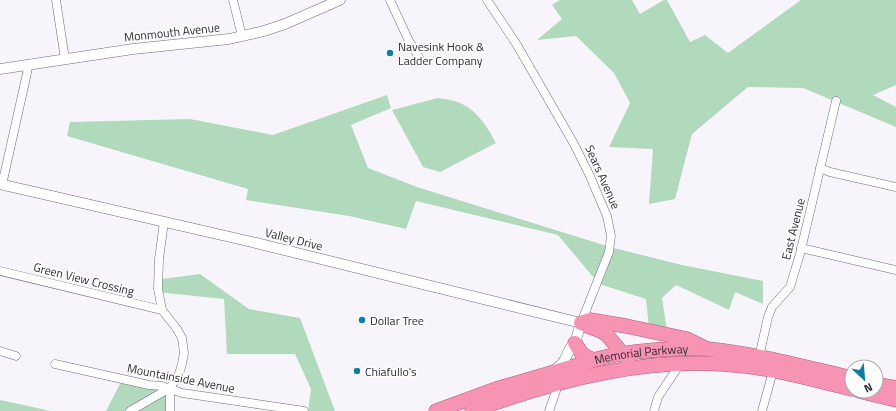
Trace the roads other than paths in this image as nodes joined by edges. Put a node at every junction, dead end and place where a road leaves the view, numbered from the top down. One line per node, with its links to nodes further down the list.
1 (56, 0): 7 (street)
2 (233, 0): 6 (street)
3 (340, 0): 6 (street, Monmouth Avenue)
4 (390, 0): 8 (street)
5 (487, 0): 20 (street, Sears Avenue)
6 (242, 36): 7 (street, Monmouth Avenue)
7 (65, 59): 9 (street, Monmouth Avenue)
8 (420, 59)
9 (28, 65): 10 (street, Monmouth Avenue); 13 (street)
10 (0, 69)
11 (836, 101): 12 (street, East Avenue)
12 (820, 168): 14 (street); 16 (street, East Avenue)
13 (1, 185): 15 (street, Valley Drive)
14 (896, 187)
15 (164, 222): 19 (street); 20 (street, Valley Drive)
16 (801, 248): 17 (street); 26 (street, East Avenue)
17 (896, 270)
18 (0, 271): 19 (street, Green View Crossing)
19 (162, 310): 35 (street)
20 (581, 323): 21 (street, Sears Avenue); 22 (highway); 24 (highway)
21 (575, 343): 27 (highway); 33 (street, Sears Avenue)
22 (707, 349): 24 (highway, Memorial Parkway); 26 (highway, Memorial Parkway)
23 (0, 351): 25 (street)
24 (622, 354): 27 (highway, Memorial Parkway); 30 (highway)
25 (16, 356)
26 (759, 357): 32 (highway, Memorial Parkway)
27 (593, 360): 33 (highway, Memorial Parkway)
28 (55, 364): 35 (street, Mountainside Avenue)
29 (680, 364): 30 (highway, Memorial Parkway); 31 (highway, Memorial Parkway); 45 (street)
30 (636, 367): 33 (highway, Memorial Parkway)
31 (773, 370): 34 (highway, Memorial Parkway); 46 (street)
32 (844, 376)
33 (552, 378): 42 (highway, Memorial Parkway); 43 (highway, Memorial Parkway); 44 (street)
34 (844, 387)
35 (170, 388): 39 (street); 40 (street); 41 (street, Mountainside Avenue)
36 (884, 389): 38 (highway)
37 (884, 395): 38 (highway)
38 (896, 397)
39 (130, 411)
40 (170, 411)
41 (304, 411)
42 (436, 411)
43 (472, 411)
44 (549, 411)
45 (654, 411)
46 (762, 411)

